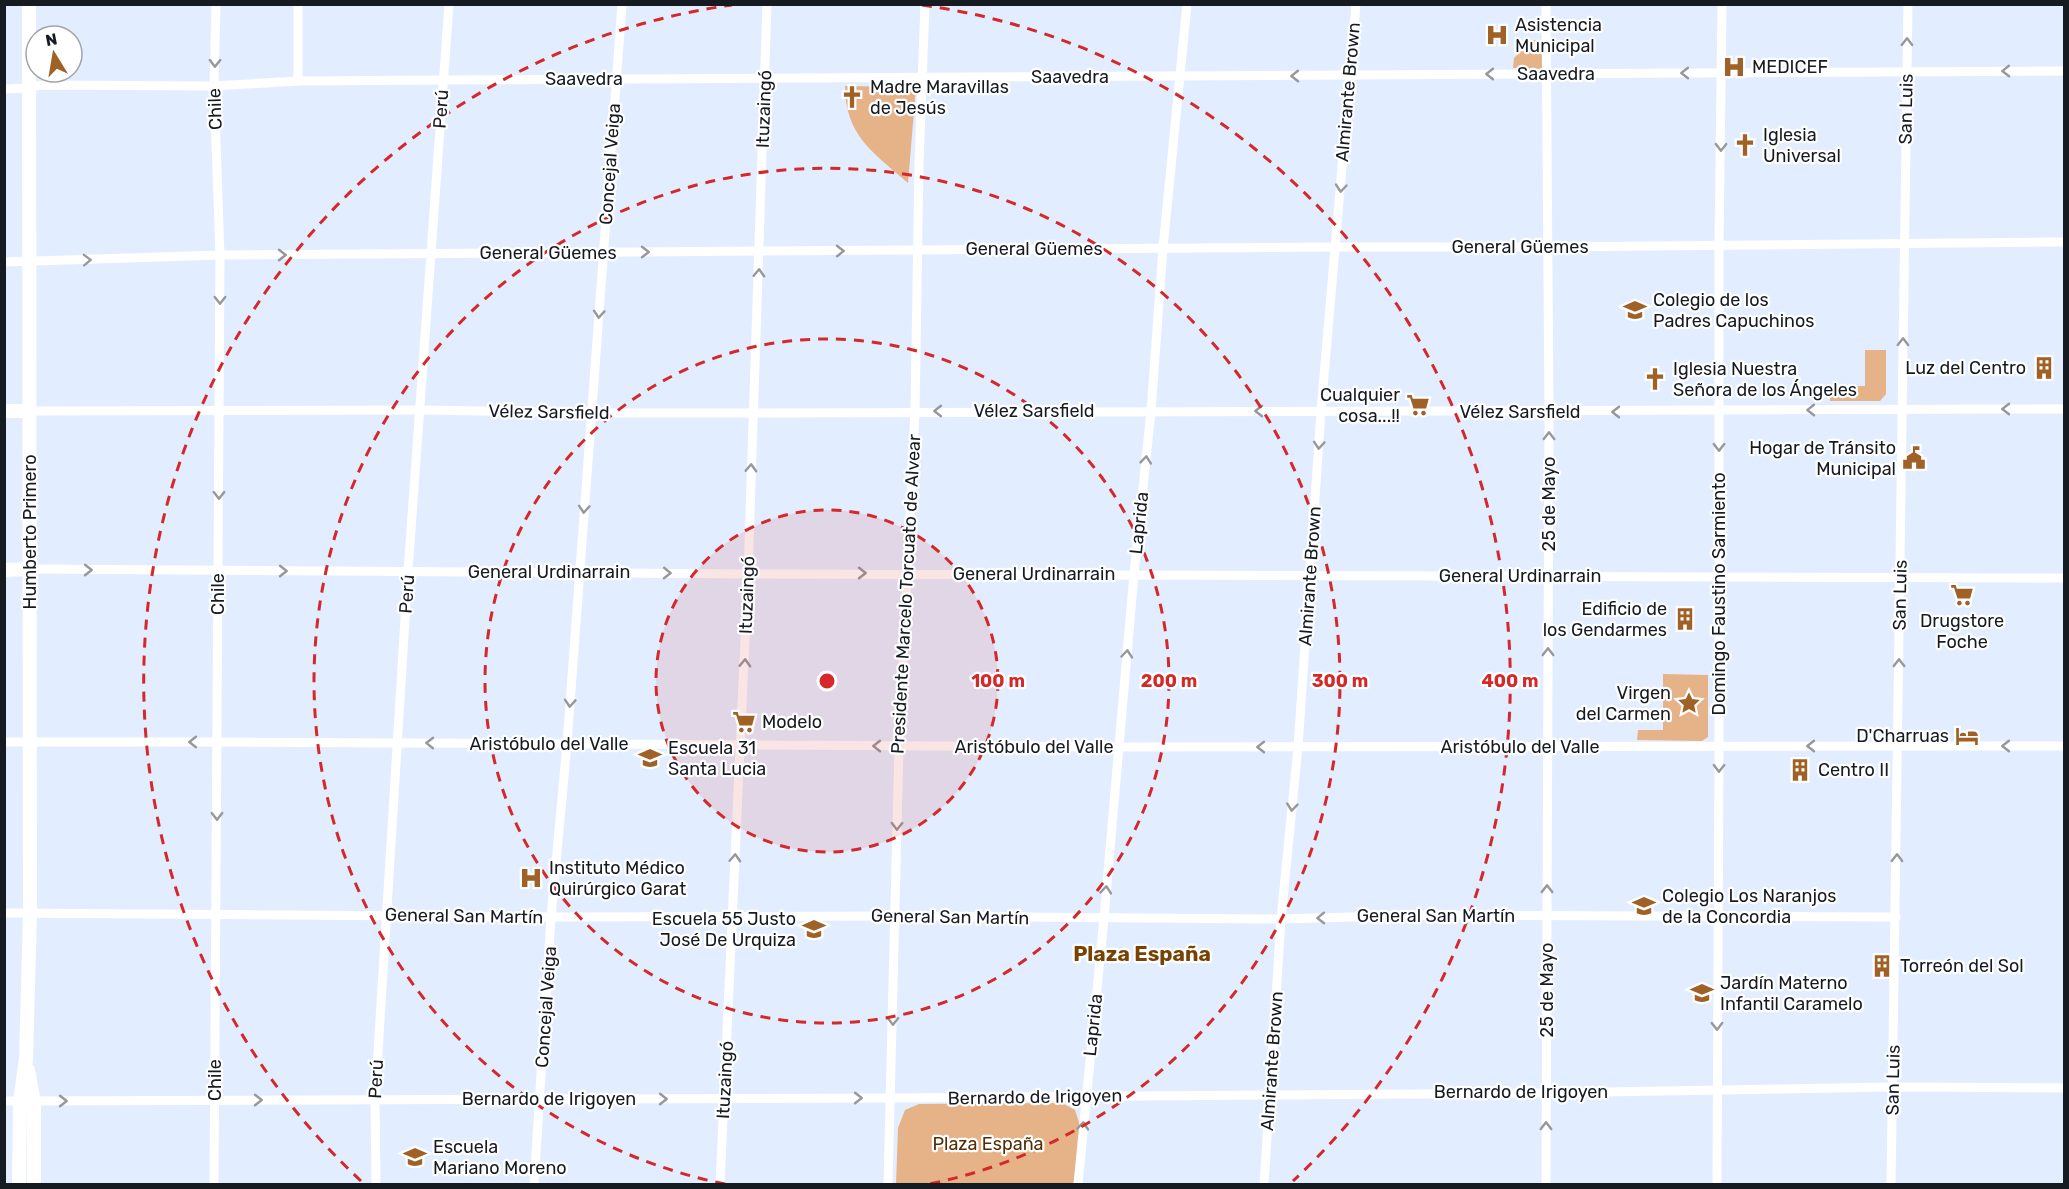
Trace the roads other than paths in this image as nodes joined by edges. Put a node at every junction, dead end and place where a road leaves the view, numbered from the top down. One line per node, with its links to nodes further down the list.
1 (29, 4): 25 (street, Humberto Primero)
2 (216, 4): 24 (street, Chile, one-way to 24)
3 (298, 4): 23 (street)
4 (449, 4): 22 (street, Perú)
5 (622, 4): 20 (street, Concejal Veiga)
6 (767, 4): 21 (street, Ituzaingó)
7 (925, 4): 19 (street, Presidente Marcelo Torcuato de Alvear)
8 (1186, 4): 18 (street, Laprida)
9 (1356, 4): 16 (street, Almirante Brown)
10 (1546, 4): 17 (street, 25 de Mayo)
11 (1722, 4): 14 (street, Domingo Faustino Sarmiento)
12 (1908, 4): 15 (street, San Luis, one-way to 12)
13 (2064, 71): 15 (street, Saavedra, one-way to 15)
14 (1722, 73): 15 (street, Saavedra); 17 (street, Saavedra, one-way to 17); 29 (street, Domingo Faustino Sarmiento, one-way to 29)
15 (1906, 73): 28 (street, San Luis)
16 (1350, 75): 17 (street, Saavedra, one-way to 16); 18 (street, Saavedra, one-way to 18); 30 (street, Almirante Brown, one-way to 30)
17 (1546, 75): 31 (street, 25 de Mayo)
18 (1181, 77): 19 (street, Saavedra); 32 (street, Laprida)
19 (923, 78): 21 (street, Saavedra); 33 (street, Presidente Marcelo Torcuato de Alvear)
20 (616, 79): 21 (street, Saavedra); 22 (street, Saavedra); 34 (street, Concejal Veiga)
21 (765, 79): 35 (street, Ituzaingó)
22 (443, 80): 23 (street, Saavedra); 36 (street, Perú)
23 (298, 81): 24 (street, Saavedra)
24 (214, 86): 25 (street, Saavedra); 37 (street, Chile)
25 (29, 88): 26 (street, Saavedra); 39 (street, Humberto Primero)
26 (4, 89)
27 (2064, 242): 28 (street, General Güemes)
28 (1904, 243): 29 (street, General Güemes); 43 (street, San Luis, one-way to 28)
29 (1719, 244): 31 (street, General Güemes); 49 (street, Domingo Faustino Sarmiento)
30 (1336, 247): 31 (street, General Güemes); 32 (street, General Güemes); 48 (street, Almirante Brown)
31 (1548, 247): 50 (street, 25 de Mayo)
32 (1163, 248): 33 (street, General Güemes); 47 (street, Laprida)
33 (917, 250): 35 (street, General Güemes, one-way to 33); 46 (street, Presidente Marcelo Torcuato de Alvear)
34 (604, 252): 35 (street, General Güemes, one-way to 35); 36 (street, General Güemes); 51 (street, Concejal Veiga, one-way to 51)
35 (759, 253): 52 (street, Ituzaingó, one-way to 35)
36 (431, 254): 37 (street, General Güemes, one-way to 36); 42 (street, Perú)
37 (220, 255): 39 (street, General Güemes, one-way to 37); 41 (street, Chile, one-way to 41)
38 (4, 262): 39 (street, General Güemes)
39 (28, 262): 45 (street, Humberto Primero)
40 (2064, 409): 43 (street, Vélez Sarsfield, one-way to 43)
41 (219, 410): 42 (street, Vélez Sarsfield); 45 (street, Vélez Sarsfield); 55 (street, Chile, one-way to 55)
42 (421, 410): 51 (street, Vélez Sarsfield); 56 (street, Perú)
43 (1902, 410): 49 (street, Vélez Sarsfield, one-way to 49); 64 (street, San Luis)
44 (4, 411): 45 (street, Vélez Sarsfield)
45 (29, 411): 53 (street, Humberto Primero)
46 (915, 411): 47 (street, Vélez Sarsfield, one-way to 46); 52 (street, Vélez Sarsfield); 58 (street, Presidente Marcelo Torcuato de Alvear)
47 (1151, 411): 48 (street, Vélez Sarsfield, one-way to 47); 60 (street, Laprida, one-way to 47)
48 (1321, 411): 50 (street, Vélez Sarsfield); 61 (street, Almirante Brown, one-way to 61)
49 (1719, 411): 50 (street, Vélez Sarsfield, one-way to 50); 63 (street, Domingo Faustino Sarmiento, one-way to 63)
50 (1549, 412): 62 (street, 25 de Mayo, one-way to 50)
51 (591, 413): 52 (street, Vélez Sarsfield); 57 (street, Concejal Veiga, one-way to 57)
52 (753, 413): 59 (street, Ituzaingó, one-way to 52)
53 (30, 569): 54 (street, General Urdinarrain); 55 (street, General Urdinarrain, one-way to 55); 67 (street, Humberto Primero)
54 (4, 570)
55 (218, 570): 56 (street, General Urdinarrain, one-way to 56); 68 (street, Chile)
56 (408, 571): 57 (street, General Urdinarrain); 69 (street, Perú)
57 (579, 572): 59 (street, General Urdinarrain, one-way to 59); 70 (street, Concejal Veiga, one-way to 70)
58 (908, 573): 59 (street, General Urdinarrain, one-way to 58); 60 (street, General Urdinarrain); 72 (street, Presidente Marcelo Torcuato de Alvear)
59 (748, 574): 71 (street, Ituzaingó, one-way to 59)
60 (1134, 574): 61 (street, General Urdinarrain); 76 (street, Laprida, one-way to 60)
61 (1311, 575): 62 (street, General Urdinarrain); 77 (street, Almirante Brown)
62 (1548, 576): 63 (street, General Urdinarrain); 78 (street, 25 de Mayo, one-way to 62)
63 (1719, 577): 64 (street, General Urdinarrain); 73 (street, Domingo Faustino Sarmiento)
64 (1900, 578): 65 (street, General Urdinarrain); 74 (street, San Luis, one-way to 64)
65 (2064, 578)
66 (4, 742): 67 (street, Aristóbulo del Valle)
67 (30, 742): 68 (street, Aristóbulo del Valle, one-way to 67); 80 (street, Humberto Primero)
68 (217, 742): 69 (street, Aristóbulo del Valle); 81 (street, Chile, one-way to 81)
69 (397, 743): 70 (street, Aristóbulo del Valle, one-way to 69); 82 (street, Perú)
70 (567, 744): 71 (street, Aristóbulo del Valle); 88 (street, Concejal Veiga)
71 (741, 745): 72 (street, Aristóbulo del Valle, one-way to 71); 83 (street, Ituzaingó, one-way to 71)
72 (899, 746): 76 (street, Aristóbulo del Valle); 84 (street, Presidente Marcelo Torcuato de Alvear, one-way to 84)
73 (1719, 746): 74 (street, Aristóbulo del Valle, one-way to 73); 78 (street, Aristóbulo del Valle); 86 (street, Domingo Faustino Sarmiento, one-way to 86)
74 (1899, 746): 75 (street, Aristóbulo del Valle, one-way to 74); 87 (street, San Luis, one-way to 74)
75 (2064, 746)
76 (1119, 747): 77 (street, Aristóbulo del Valle, one-way to 76); 89 (street, Laprida, one-way to 76)
77 (1298, 747): 78 (street, Aristóbulo del Valle); 90 (street, Almirante Brown, one-way to 90)
78 (1548, 747): 85 (street, 25 de Mayo, one-way to 78)
79 (4, 913): 80 (street, General San Martín)
80 (30, 913): 81 (street, General San Martín); 103 (street, Humberto Primero)
81 (216, 914): 82 (street, General San Martín); 102 (street, Chile)
82 (386, 915): 88 (street, General San Martín); 100 (street, Perú)
83 (732, 916): 84 (street, General San Martín); 88 (street, General San Martín); 99 (street, Ituzaingó)
84 (895, 916): 89 (street, General San Martín); 97 (street, Presidente Marcelo Torcuato de Alvear, one-way to 97)
85 (1547, 916): 86 (street, General San Martín); 90 (street, General San Martín, one-way to 90); 94 (street, 25 de Mayo)
86 (1718, 916): 87 (street, General San Martín); 93 (street, Domingo Faustino Sarmiento, one-way to 93)
87 (1896, 916): 91 (street, San Luis)
88 (551, 917): 98 (street, Concejal Veiga)
89 (1104, 918): 90 (street, General San Martín); 96 (street, Laprida)
90 (1281, 919): 95 (street, Almirante Brown)
91 (1892, 1087): 92 (street, Bernardo de Irigoyen); 93 (street, Bernardo de Irigoyen); 115 (street, San Luis)
92 (2064, 1088)
93 (1717, 1089): 94 (street, Bernardo de Irigoyen); 114 (street, Domingo Faustino Sarmiento)
94 (1546, 1093): 95 (street, Bernardo de Irigoyen); 113 (street, 25 de Mayo, one-way to 94)
95 (1270, 1095): 96 (street, Bernardo de Irigoyen); 112 (street, Almirante Brown)
96 (1086, 1096): 97 (street, Bernardo de Irigoyen); 111 (street, Laprida, one-way to 96)
97 (891, 1098): 99 (street, Bernardo de Irigoyen, one-way to 97); 110 (street, Presidente Marcelo Torcuato de Alvear)
98 (540, 1099): 99 (street, Bernardo de Irigoyen, one-way to 99); 100 (street, Bernardo de Irigoyen); 108 (street, Concejal Veiga)
99 (724, 1099): 109 (street, Ituzaingó)
100 (375, 1100): 102 (street, Bernardo de Irigoyen, one-way to 100); 107 (street, Perú)
101 (4, 1101): 103 (street, Bernardo de Irigoyen)
102 (215, 1101): 103 (street, Bernardo de Irigoyen, one-way to 102); 106 (street, Chile)
103 (27, 1102): 104 (street, Humberto Primero); 105 (street, Humberto Primero)
104 (19, 1185)
105 (34, 1185)
106 (214, 1185)
107 (376, 1185)
108 (534, 1185)
109 (720, 1185)
110 (888, 1185)
111 (1078, 1185)
112 (1264, 1185)
113 (1546, 1185)
114 (1717, 1185)
115 (1891, 1185)

